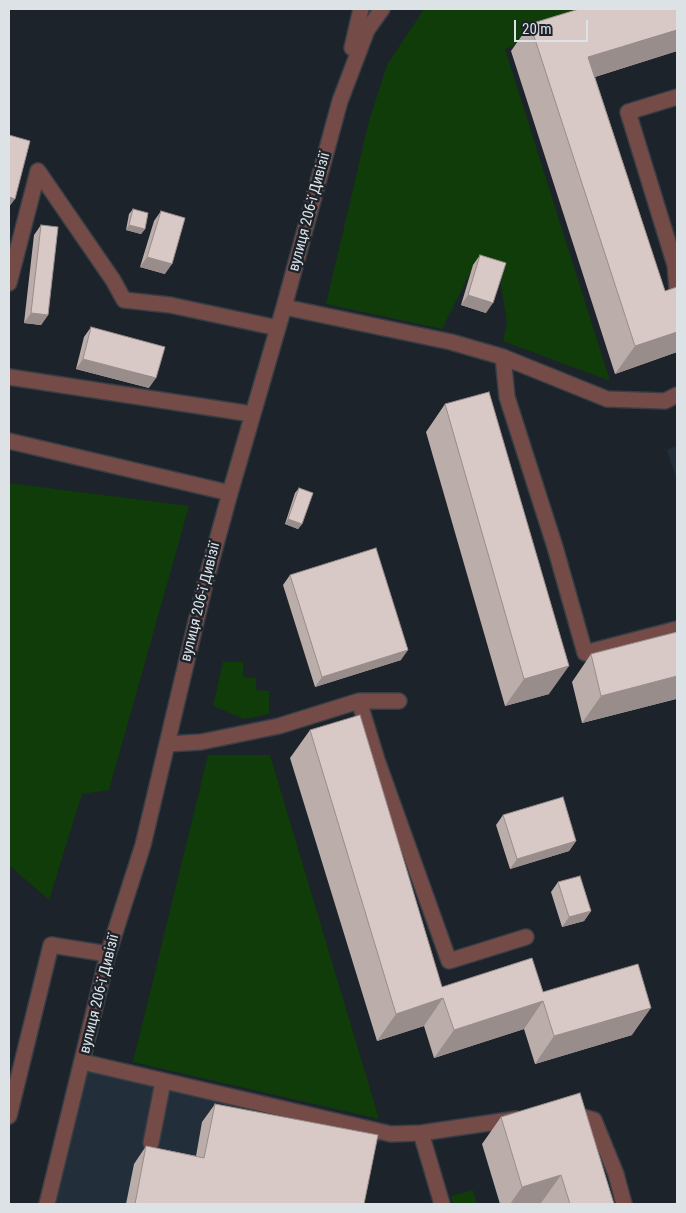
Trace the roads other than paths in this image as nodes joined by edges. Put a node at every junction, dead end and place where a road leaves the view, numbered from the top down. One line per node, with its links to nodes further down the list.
1 (361, 9): 4 (street)
2 (382, 9): 4 (street, вулиця 206-ї Дивізії)
3 (677, 97): 5 (street)
4 (340, 101): 8 (street, вулиця 206-ї Дивізії)
5 (676, 265): 7 (street)
6 (9, 283): 9 (street)
7 (677, 288)
8 (284, 307): 9 (street, вулиця 206-ї Дивізії); 10 (street)
9 (278, 328): 13 (street, вулиця 206-ї Дивізії)
10 (503, 357): 12 (street); 16 (street)
11 (9, 377): 13 (street)
12 (677, 395)
13 (252, 414): 15 (street, вулиця 206-ї Дивізії)
14 (9, 441): 15 (street)
15 (230, 493): 19 (street, вулиця 206-ї Дивізії)
16 (677, 629)
17 (358, 701): 18 (street); 19 (street); 20 (street)
18 (399, 701)
19 (166, 744): 21 (street, вулиця 206-ї Дивізії)
20 (526, 937)
21 (108, 954): 22 (street, вулиця 206-ї Дивізії); 25 (street)
22 (83, 1062): 23 (street); 29 (street, вулиця 206-ї Дивізії)
23 (163, 1082): 27 (street); 28 (street)
24 (553, 1113): 31 (street)
25 (9, 1116)
26 (534, 1116): 27 (street)
27 (421, 1133): 30 (street)
28 (151, 1142)
29 (47, 1204)
30 (442, 1204)
31 (624, 1204)

